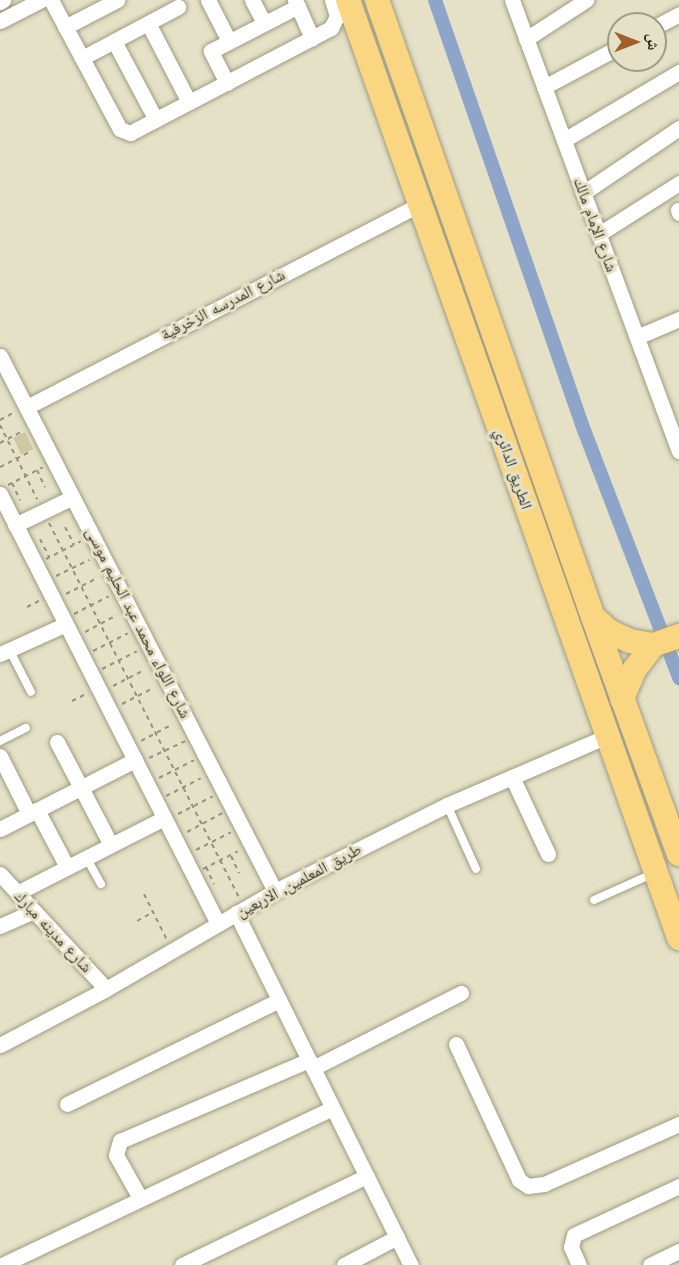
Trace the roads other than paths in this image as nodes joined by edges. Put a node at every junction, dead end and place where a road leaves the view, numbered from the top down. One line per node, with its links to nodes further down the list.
1 (41, 0): 13 (street)
2 (51, 0): 16 (street)
3 (117, 0): 16 (street)
4 (208, 0): 20 (street)
5 (252, 0): 15 (street)
6 (332, 0): 17 (street)
7 (348, 0): 27 (highway, الطريق الدائري)
8 (377, 0): 24 (highway, الطريق الدائري)
9 (512, 0): 18 (street, شارع الإمام مالك)
10 (586, 0): 18 (street)
11 (296, 3): 15 (street); 17 (street)
12 (178, 7): 14 (street)
13 (0, 21)
14 (148, 23): 19 (street); 28 (street)
15 (264, 23): 20 (street)
16 (65, 27): 22 (street)
17 (312, 38): 25 (street)
18 (526, 39): 26 (street, شارع الإمام مالك)
19 (114, 41): 22 (street); 29 (street)
20 (230, 41): 25 (street)
21 (607, 53): 26 (street)
22 (82, 58): 29 (street)
23 (679, 72): 32 (street)
24 (407, 80): 27 (highway); 31 (highway, الطريق الدائري)
25 (227, 83): 28 (street)
26 (544, 87): 32 (street, شارع الإمام مالك)
27 (380, 92): 33 (highway, الطريق الدائري)
28 (189, 102): 29 (street)
29 (156, 120)
30 (679, 128): 35 (street)
31 (424, 132): 33 (highway); 46 (highway, الطريق الدائري)
32 (564, 140): 35 (street, شارع الإمام مالك)
33 (399, 144): 36 (highway, الطريق الدائري)
34 (679, 183): 37 (street)
35 (583, 193): 37 (street, شارع الإمام مالك)
36 (420, 204): 41 (street, شارع المدرسه الزخرفية); 54 (highway, الطريق الدائري)
37 (599, 234): 39 (street, شارع الإمام مالك)
38 (679, 319): 39 (street)
39 (637, 337): 42 (street, شارع الإمام مالك)
40 (0, 356): 41 (street, شارع اللواء محمد عبد الحليم موسى)
41 (27, 407): 44 (street, شارع اللواء محمد عبد الحليم موسى)
42 (679, 448)
43 (3, 490): 45 (street)
44 (73, 497): 45 (street); 74 (street, شارع اللواء محمد عبد الحليم موسى)
45 (15, 525): 47 (street)
46 (593, 617): 49 (highway); 52 (highway, الطريق الدائري)
47 (65, 622): 50 (street); 58 (street)
48 (679, 636): 49 (highway)
49 (653, 645): 52 (highway)
50 (4, 652): 51 (lane)
51 (31, 692)
52 (622, 699): 67 (highway, الطريق الدائري)
53 (26, 728): 55 (lane)
54 (607, 736): 59 (street, طريق المعلمين, الاربعين); 71 (highway, الطريق الدائري)
55 (0, 741)
56 (57, 742): 60 (street)
57 (0, 756): 62 (street)
58 (133, 757): 60 (street); 63 (street)
59 (512, 777): 61 (street, طريق المعلمين, الاربعين); 66 (street)
60 (81, 788): 62 (street); 65 (street)
61 (447, 805): 70 (lane); 74 (street, طريق المعلمين, الاربعين)
62 (33, 812): 64 (street); 69 (street)
63 (165, 819): 65 (street); 79 (street)
64 (0, 829)
65 (111, 845): 68 (street)
66 (548, 854)
67 (679, 854)
68 (86, 857): 69 (street); 73 (lane)
69 (67, 867): 75 (street)
70 (476, 869)
71 (656, 873): 76 (lane); 81 (highway, الطريق الدائري)
72 (0, 874): 75 (street, شارع مدينه مبارك)
73 (101, 885)
74 (275, 891): 78 (street, طريق المعلمين, الاربعين)
75 (17, 893): 77 (street, شارع مدينه مبارك)
76 (594, 900)
77 (33, 911): 80 (street); 82 (street, شارع مدينه مبارك)
78 (240, 911): 79 (street, طريق المعلمين, الاربعين); 84 (street)
79 (218, 924): 82 (street, طريق المعلمين, الاربعين)
80 (0, 926)
81 (679, 938)
82 (106, 989): 86 (street, طريق المعلمين, الاربعين)
83 (461, 993): 87 (street)
84 (279, 1000): 87 (street); 88 (street)
85 (456, 1044): 90 (street)
86 (0, 1045)
87 (311, 1064): 89 (street); 93 (street)
88 (67, 1104)
89 (333, 1108): 91 (street); 93 (street)
90 (679, 1124)
91 (367, 1176): 94 (street); 97 (street)
92 (679, 1186): 100 (street)
93 (140, 1198): 96 (street)
94 (398, 1237): 98 (street); 99 (street)
95 (679, 1251): 101 (street)
96 (2, 1265)
97 (182, 1265)
98 (344, 1265)
99 (411, 1265)
100 (579, 1265)
101 (650, 1265)

